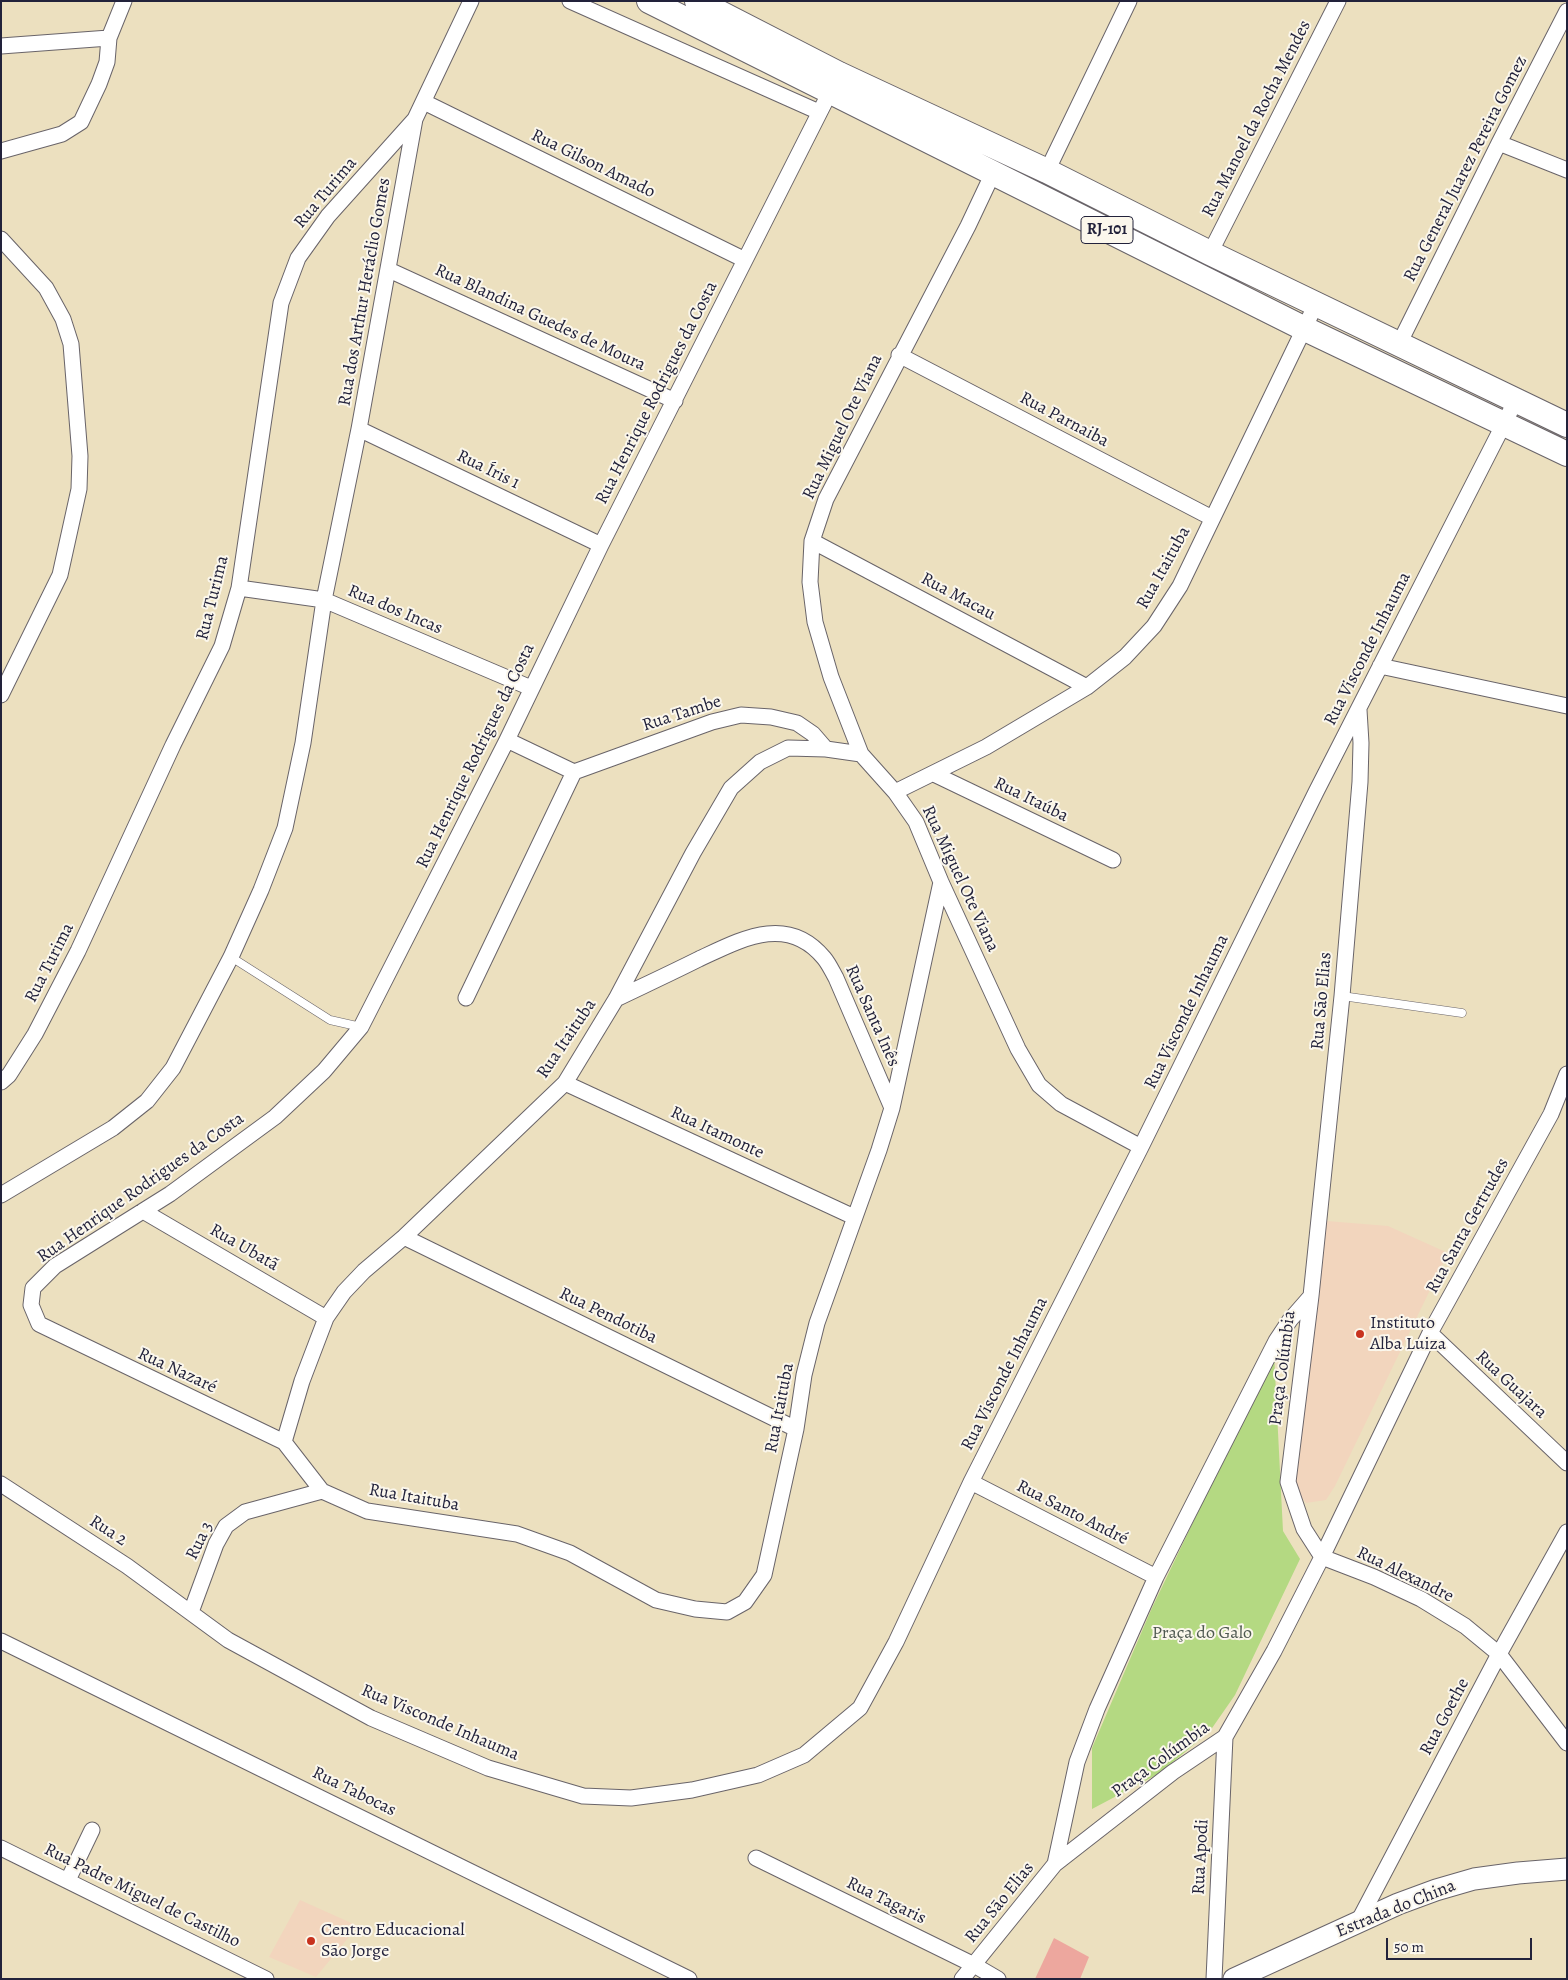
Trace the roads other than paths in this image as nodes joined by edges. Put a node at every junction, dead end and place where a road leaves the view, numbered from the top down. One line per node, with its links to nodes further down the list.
1 (124, 1): 9 (street)
2 (471, 1): 12 (street, Rua dos Arthur Heráclio Gomes)
3 (570, 1): 11 (street)
4 (649, 1): 11 (main road, RJ-101)
5 (697, 1): 11 (main road, RJ-101)
6 (1129, 1): 17 (street)
7 (1338, 1): 20 (street, Rua Manoel da Rocha Mendes)
8 (1567, 11): 14 (street, Rua General Juarez Pereira Gomez)
9 (109, 38): 10 (street); 15 (street)
10 (1, 46)
11 (830, 93): 17 (main road, RJ-101); 18 (main road, RJ-101); 21 (street, Rua Henrique Rodrigues da Costa)
12 (424, 102): 13 (street, Rua dos Arthur Heráclio Gomes); 21 (street, Rua Gilson Amado)
13 (415, 119): 22 (street, Rua dos Arthur Heráclio Gomes); 36 (street, Rua Turima)
14 (1499, 143): 16 (street); 25 (street, Rua General Juarez Pereira Gomez)
15 (1, 151)
16 (1567, 170)
17 (1047, 172): 20 (main road, RJ-101)
18 (993, 173): 24 (main road, RJ-101); 26 (street, Rua Miguel Ote Viana)
19 (1, 239): 41 (street)
20 (1210, 253): 23 (main road, RJ-101)
21 (745, 260): 28 (street, Rua Henrique Rodrigues da Costa)
22 (389, 270): 28 (street, Rua Blandina Guedes de Moura); 31 (street, Rua dos Arthur Heráclio Gomes)
23 (1316, 304): 24 (street, Rua Itaituba); 25 (main road, RJ-101)
24 (1303, 328): 29 (main road, RJ-101); 33 (street, Rua Itaituba)
25 (1399, 344): 27 (main road, RJ-101)
26 (899, 355): 33 (street, Rua Parnaiba); 34 (street, Rua Miguel Ote Viana)
27 (1516, 400): 29 (street, Rua Visconde Inhauma); 30 (main road, RJ-101)
28 (675, 401): 35 (street, Rua Henrique Rodrigues da Costa)
29 (1504, 423): 32 (main road, RJ-101); 38 (street, Rua Visconde Inhauma)
30 (1567, 425)
31 (359, 429): 35 (street, Rua Íris 1); 37 (street, Rua dos Arthur Heráclio Gomes)
32 (1567, 454)
33 (1212, 518): 39 (street, Rua Itaituba)
34 (812, 541): 39 (street, Rua Macau); 46 (street, Rua Miguel Ote Viana)
35 (601, 545): 40 (street, Rua Henrique Rodrigues da Costa)
36 (239, 588): 37 (street, Rua dos Incas); 59 (street, Rua Turima)
37 (324, 600): 40 (street, Rua dos Incas); 52 (street, Rua dos Arthur Heráclio Gomes)
38 (1380, 666): 42 (street); 43 (street, Rua Visconde Inhauma)
39 (1086, 686): 48 (street, Rua Itaituba)
40 (531, 688): 44 (street, Rua Henrique Rodrigues da Costa)
41 (1, 695)
42 (1567, 706)
43 (1359, 709): 53 (street, Rua Sāo Elias); 62 (street, Rua Visconde Inhauma)
44 (507, 740): 47 (street); 57 (street, Rua Henrique Rodrigues da Costa)
45 (826, 749): 46 (street, Rua Itaituba); 47 (street, Rua Tambe); 55 (street, Rua Itaituba)
46 (862, 754): 49 (street, Rua Miguel Ote Viana)
47 (574, 772): 54 (street)
48 (934, 774): 49 (street, Rua Itaituba); 50 (street, Rua Itaúba)
49 (895, 792): 51 (street, Rua Miguel Ote Viana)
50 (1112, 860)
51 (941, 882): 61 (street, Rua Itaituba); 62 (street, Rua Miguel Ote Viana)
52 (231, 957): 57 (lane); 63 (street, Rua dos Arthur Heráclio Gomes)
53 (1342, 996): 56 (lane); 67 (street, Rua Sāo Elias)
54 (466, 998)
55 (616, 999): 60 (street, Rua Itaituba); 61 (street, Rua Santa Inês)
56 (1462, 1013)
57 (361, 1026): 64 (street, Rua Henrique Rodrigues da Costa)
58 (1567, 1074): 70 (street, Rua Santa Gertrudes)
59 (1, 1082)
60 (565, 1083): 65 (street, Rua Itamonte); 66 (street, Rua Itaituba)
61 (892, 1108): 65 (street, Rua Itaituba)
62 (1141, 1147): 74 (street, Rua Visconde Inhauma)
63 (1, 1195)
64 (143, 1212): 68 (street, Rua Ubatã); 69 (street, Rua Henrique Rodrigues da Costa)
65 (854, 1217): 71 (street, Rua Itaituba)
66 (404, 1237): 68 (street, Rua Itaituba); 71 (street, Rua Pendotiba)
67 (1311, 1296): 78 (street, Praça Colúmbia); 79 (street, Praça Colúmbia)
68 (326, 1318): 72 (street, Rua Itaituba)
69 (55, 1333): 72 (street, Rua Nazaré)
70 (1430, 1333): 73 (street, Rua Guajara); 78 (street, Rua Santa Gertrudes)
71 (796, 1429): 76 (street, Rua Itaituba)
72 (284, 1442): 76 (street, Rua Itaituba)
73 (1567, 1463)
74 (970, 1482): 79 (street, Rua Santo André); 80 (street, Rua Visconde Inhauma)
75 (1, 1484): 80 (street, Rua 2)
76 (322, 1490): 80 (street, Rua 3)
77 (1567, 1532): 82 (street, Rua Goethe)
78 (1322, 1557): 82 (street, Rua Alexandre); 83 (street, Praça Colúmbia)
79 (1156, 1577): 88 (street, Praça Colúmbia)
80 (192, 1612)
81 (1, 1641): 94 (street, Rua Tabocas)
82 (1499, 1654): 84 (street, Rua Alexandre); 91 (street, Rua Goethe)
83 (1225, 1737): 88 (street, Praça Colúmbia); 97 (street, Rua Apodi)
84 (1567, 1743)
85 (92, 1830): 90 (street)
86 (1, 1848): 90 (street, Rua Padre Miguel de Castilho)
87 (756, 1858): 92 (street, Rua Tagaris)
88 (1056, 1864): 92 (street, Rua Sāo Elias)
89 (1567, 1869): 91 (main road, Estrada do China)
90 (68, 1880): 93 (street, Rua Padre Miguel de Castilho)
91 (1358, 1922): 98 (main road, Estrada do China)
92 (974, 1965): 95 (street, Rua Sāo Elias); 96 (street, Rua Tagaris)
93 (266, 1979)
94 (689, 1979)
95 (962, 1979)
96 (998, 1979)
97 (1214, 1979)
98 (1234, 1979)

